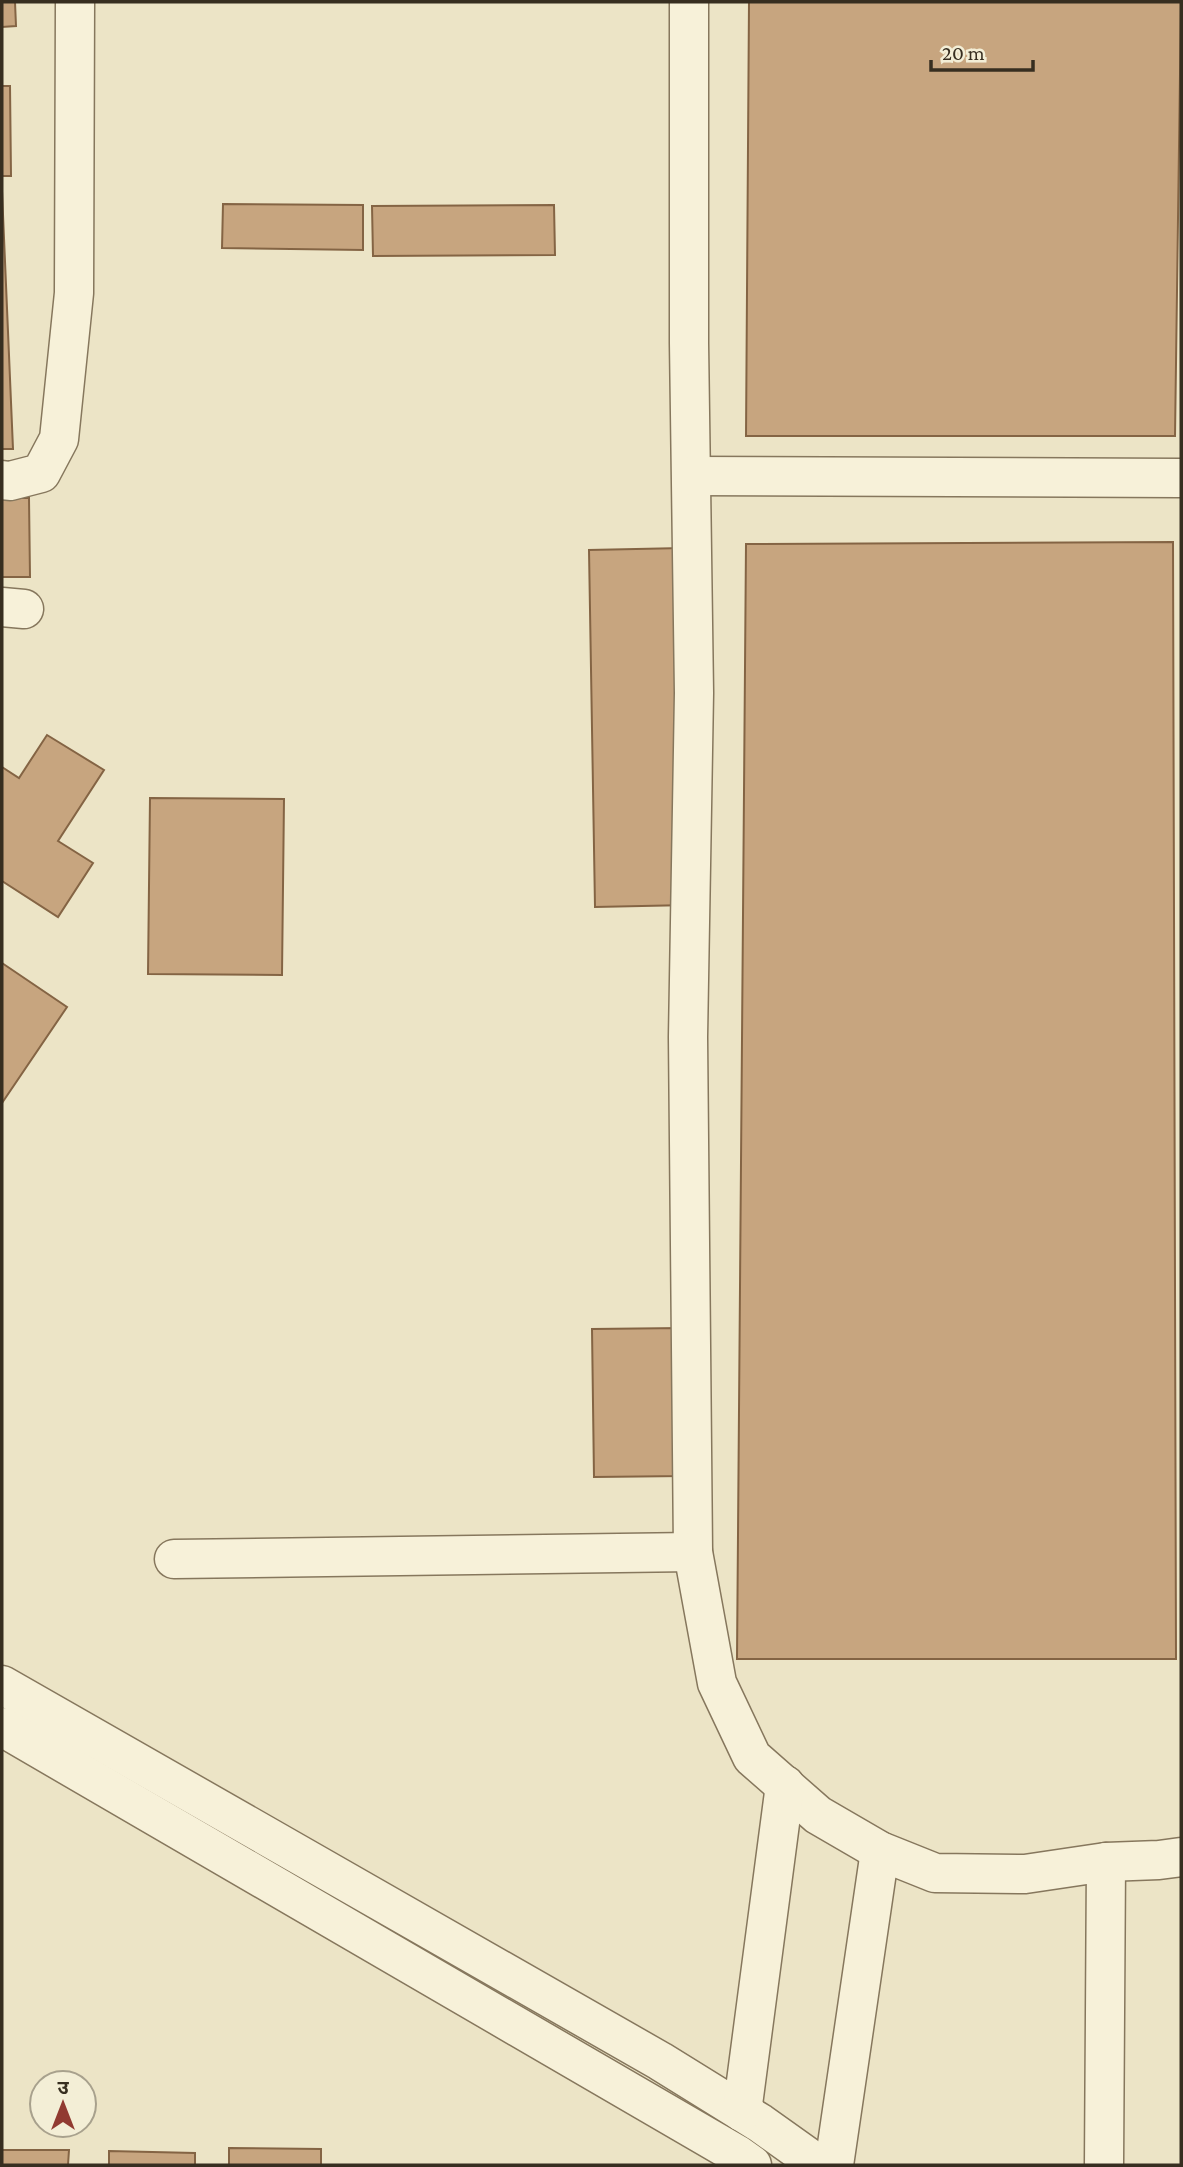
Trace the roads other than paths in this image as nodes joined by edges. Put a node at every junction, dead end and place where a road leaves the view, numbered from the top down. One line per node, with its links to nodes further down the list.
1 (75, 2): 5 (street)
2 (688, 2): 3 (street)
3 (692, 476): 4 (street); 6 (street)
4 (1181, 478)
5 (2, 480)
6 (693, 1552): 7 (street); 10 (street)
7 (174, 1559)
8 (2, 1685): 14 (street)
9 (2, 1727): 15 (street)
10 (785, 1786): 11 (street); 14 (street)
11 (880, 1851): 13 (street); 17 (street)
12 (1181, 1857): 13 (street)
13 (1106, 1862): 18 (street)
14 (751, 2117): 15 (street); 16 (street)
15 (729, 2157)
16 (819, 2165)
17 (834, 2165)
18 (1104, 2165)

